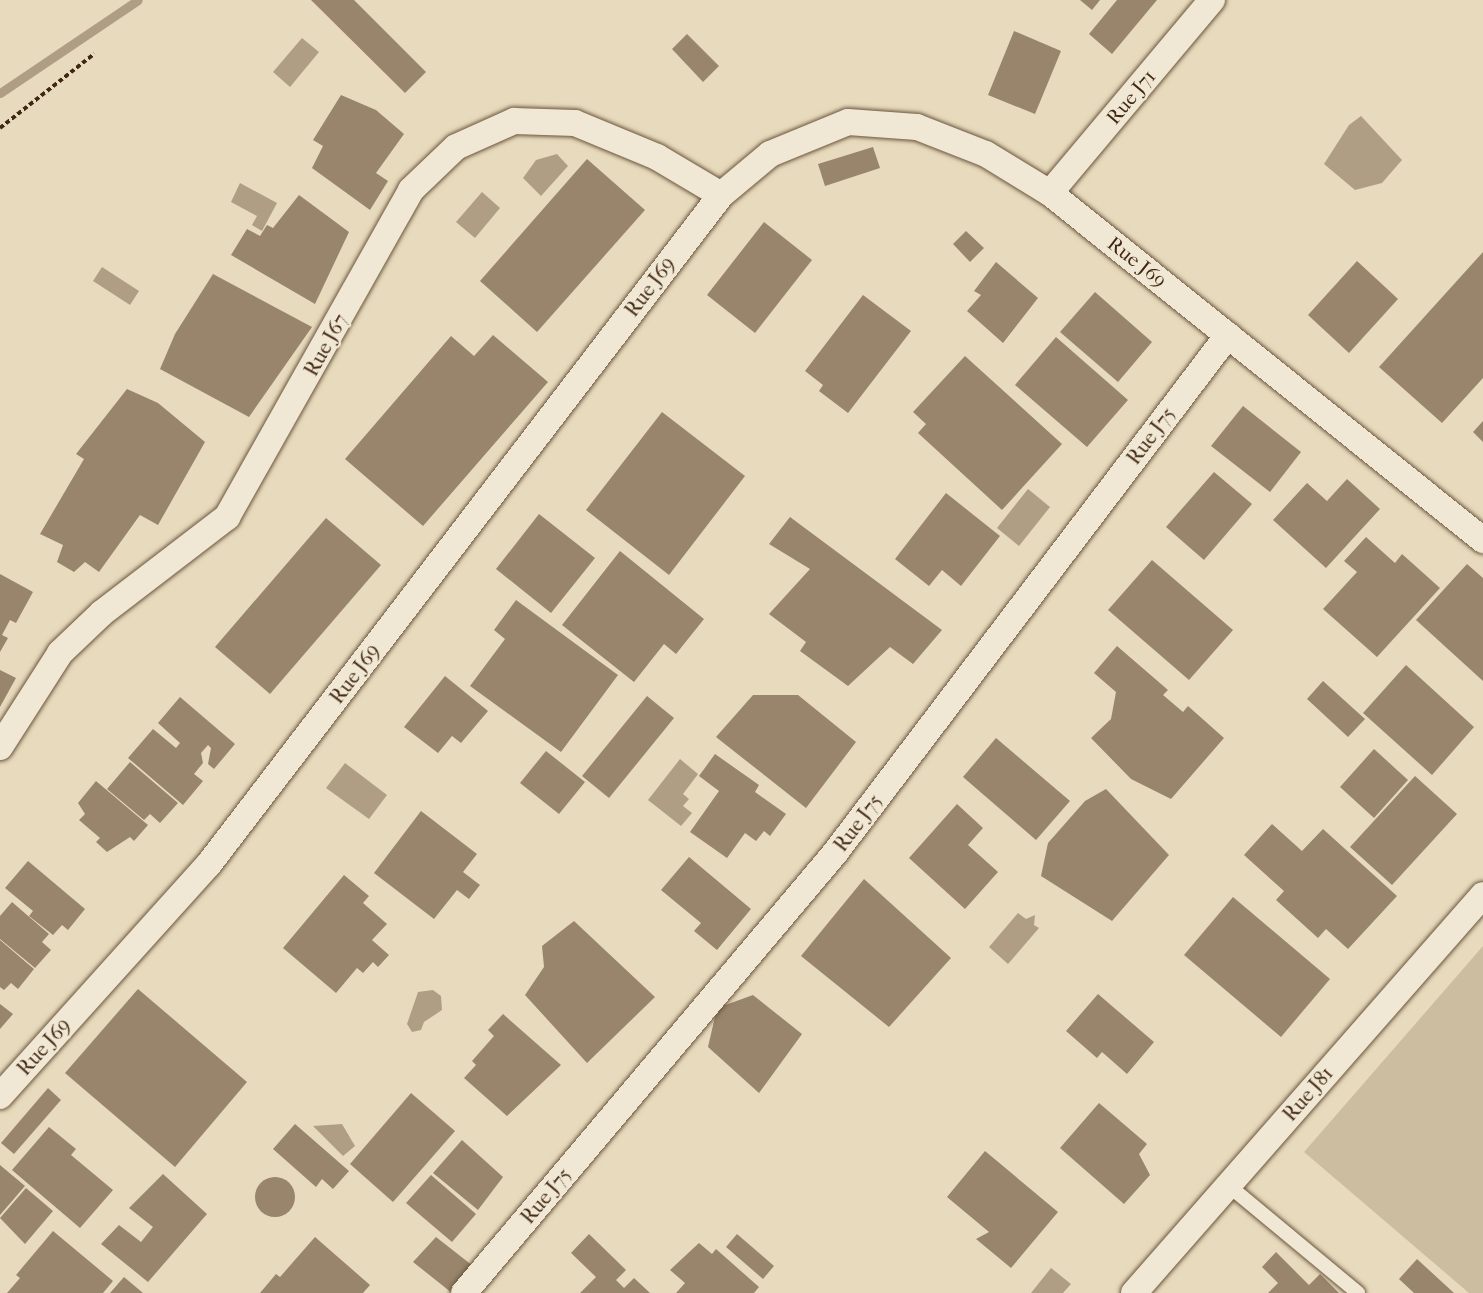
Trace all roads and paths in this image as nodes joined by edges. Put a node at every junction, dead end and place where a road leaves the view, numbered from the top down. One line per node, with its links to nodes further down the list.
1 (1212, 0): 4 (street, Rue J71)
2 (94, 54): 3 (path)
3 (0, 128)
4 (1050, 193): 5 (street, Rue J69); 6 (street, Rue J69)
5 (721, 195): 8 (street, Rue J67); 10 (street, Rue J69)
6 (1228, 334): 7 (street, Rue J69); 12 (street, Rue J75)
7 (1483, 540)
8 (0, 747)
9 (1483, 895): 11 (street, Rue J81)
10 (0, 1096)
11 (1228, 1185): 13 (street, Rue J81); 14 (lane)
12 (464, 1293)
13 (1134, 1293)
14 (1358, 1293)

